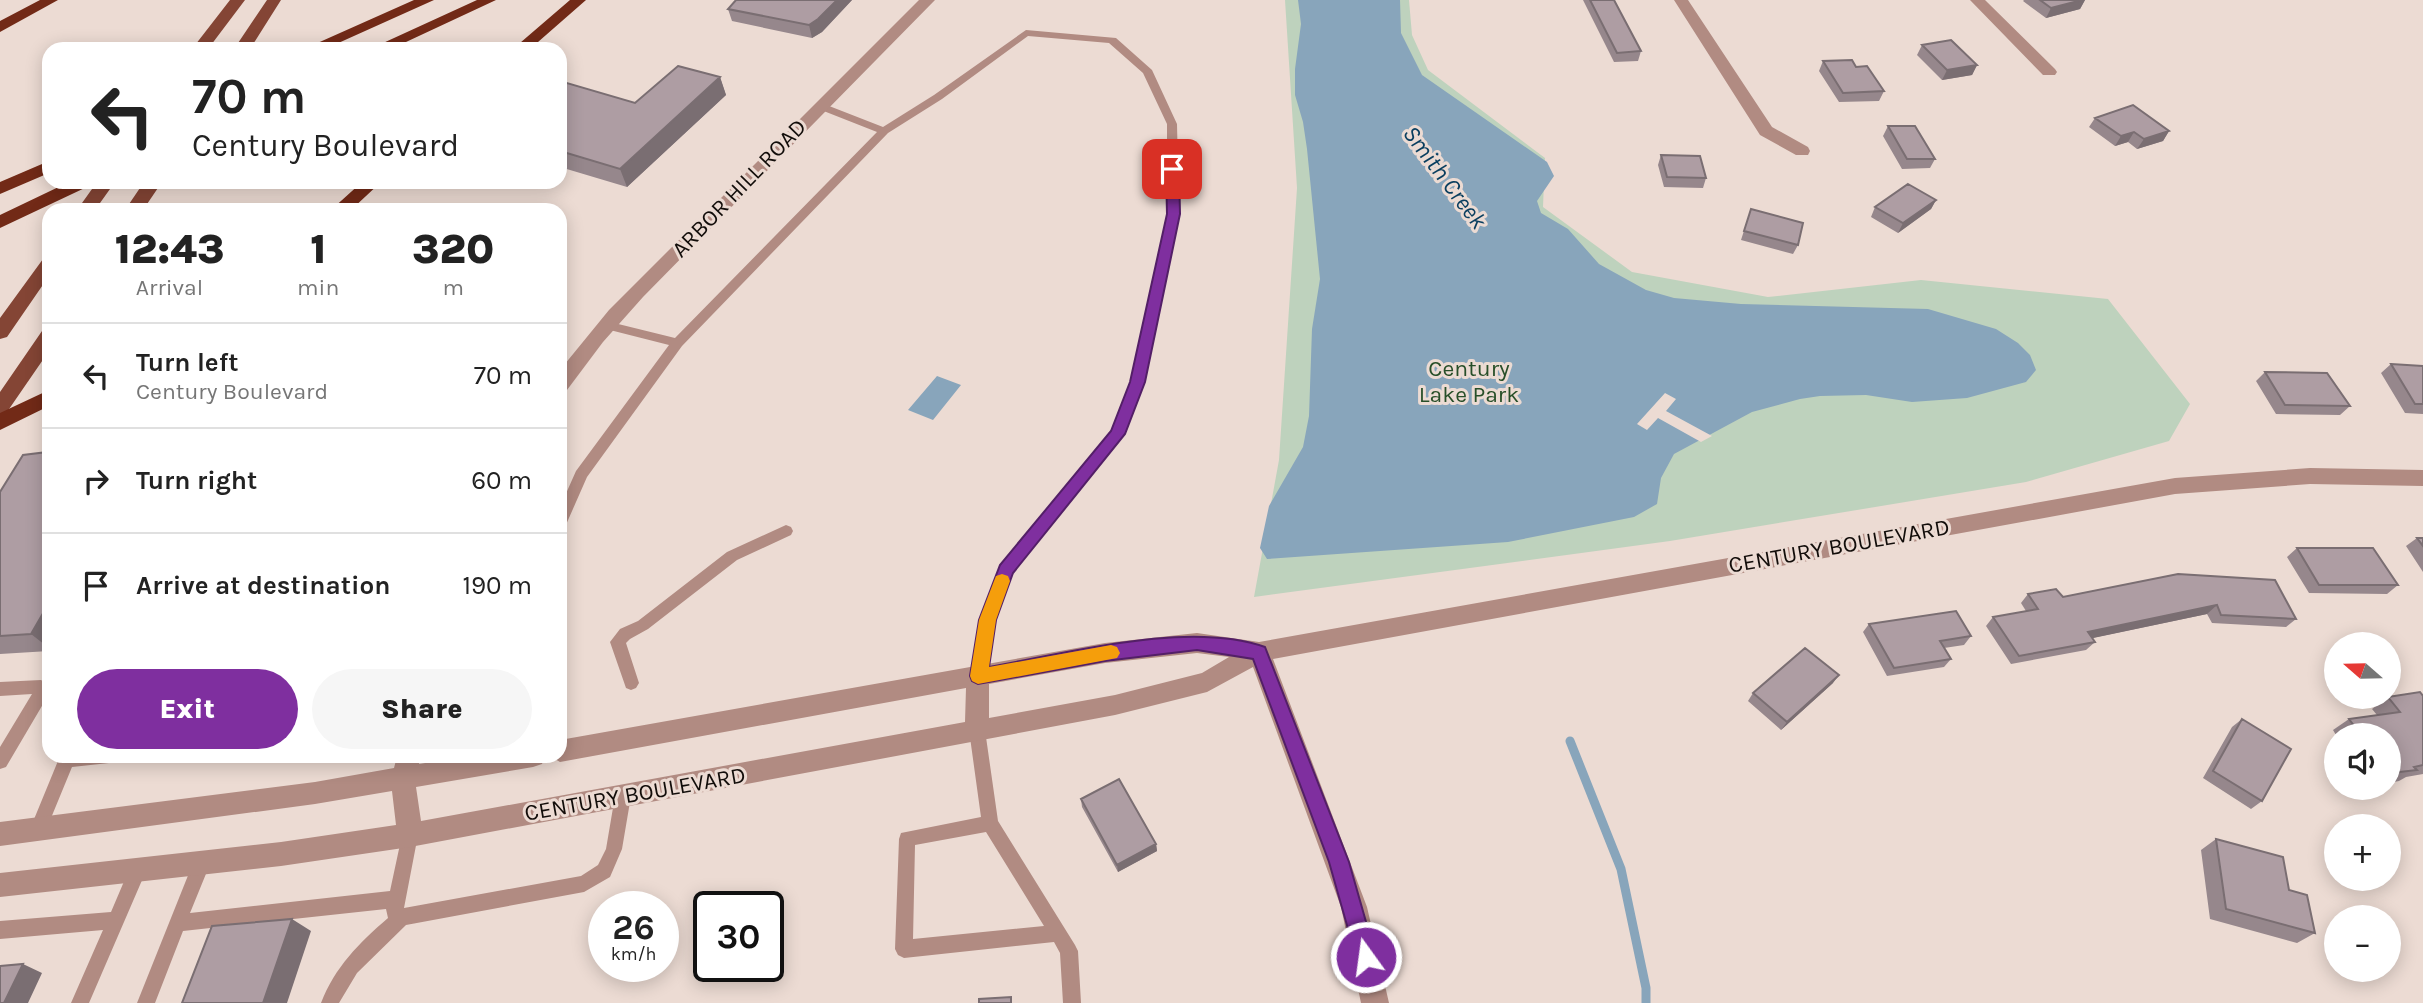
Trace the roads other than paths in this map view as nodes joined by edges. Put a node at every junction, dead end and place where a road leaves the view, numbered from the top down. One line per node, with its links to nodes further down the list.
1 (51, 0): 10 (highway)
2 (238, 0): 11 (main road)
3 (274, 0): 12 (main road)
4 (427, 0): 13 (highway)
5 (489, 0): 14 (highway)
6 (579, 0): 15 (highway)
7 (928, 0): 17 (street, ARBOR HILL ROAD)
8 (1681, 0): 19 (street)
9 (1977, 0): 16 (street)
10 (0, 27)
11 (205, 42)
12 (247, 42)
13 (328, 42)
14 (394, 42)
15 (529, 42)
16 (2049, 72)
17 (820, 106): 18 (lane); 27 (street, ARBOR HILL ROAD)
18 (884, 131): 29 (lane); 39 (lane)
19 (1802, 150)
20 (42, 169): 21 (highway)
21 (0, 189)
22 (68, 189): 25 (highway)
23 (364, 189): 24 (highway)
24 (348, 203)
25 (0, 222)
26 (42, 273): 28 (main road)
27 (606, 325): 29 (lane); 31 (street, ARBOR HILL ROAD)
28 (0, 332)
29 (678, 343): 36 (lane)
30 (42, 346): 33 (main road)
31 (567, 376)
32 (42, 401): 34 (highway)
33 (0, 407)
34 (0, 422)
35 (2423, 478): 38 (street, CENTURY BOULEVARD)
36 (567, 507)
37 (786, 531): 40 (lane)
38 (1259, 652): 39 (street, CENTURY BOULEVARD); 44 (street, CENTURY BOULEVARD); 68 (street)
39 (978, 676): 44 (street); 45 (street, CENTURY BOULEVARD)
40 (631, 683)
41 (0, 690): 42 (lane)
42 (42, 690)
43 (42, 692): 46 (lane)
44 (977, 730): 50 (street, CENTURY BOULEVARD); 51 (lane)
45 (567, 750)
46 (1, 758)
47 (65, 763): 52 (lane)
48 (459, 763): 49 (street)
49 (406, 768): 52 (street); 54 (street)
50 (623, 796): 54 (street, CENTURY BOULEVARD); 59 (lane)
51 (990, 823): 63 (lane); 63 (lane)
52 (38, 829): 53 (street)
53 (0, 834)
54 (410, 835): 55 (street, CENTURY BOULEVARD); 58 (lane)
55 (201, 864): 56 (street, CENTURY BOULEVARD); 61 (lane)
56 (137, 871): 57 (street, CENTURY BOULEVARD); 60 (lane)
57 (0, 885)
58 (397, 899): 59 (lane); 61 (lane)
59 (402, 917): 66 (lane)
60 (116, 920): 62 (lane); 64 (lane)
61 (178, 923): 65 (lane)
62 (0, 930)
63 (1058, 933): 67 (lane)
64 (80, 1003)
65 (146, 1003)
66 (330, 1003)
67 (1072, 1003)
68 (1375, 1003)

